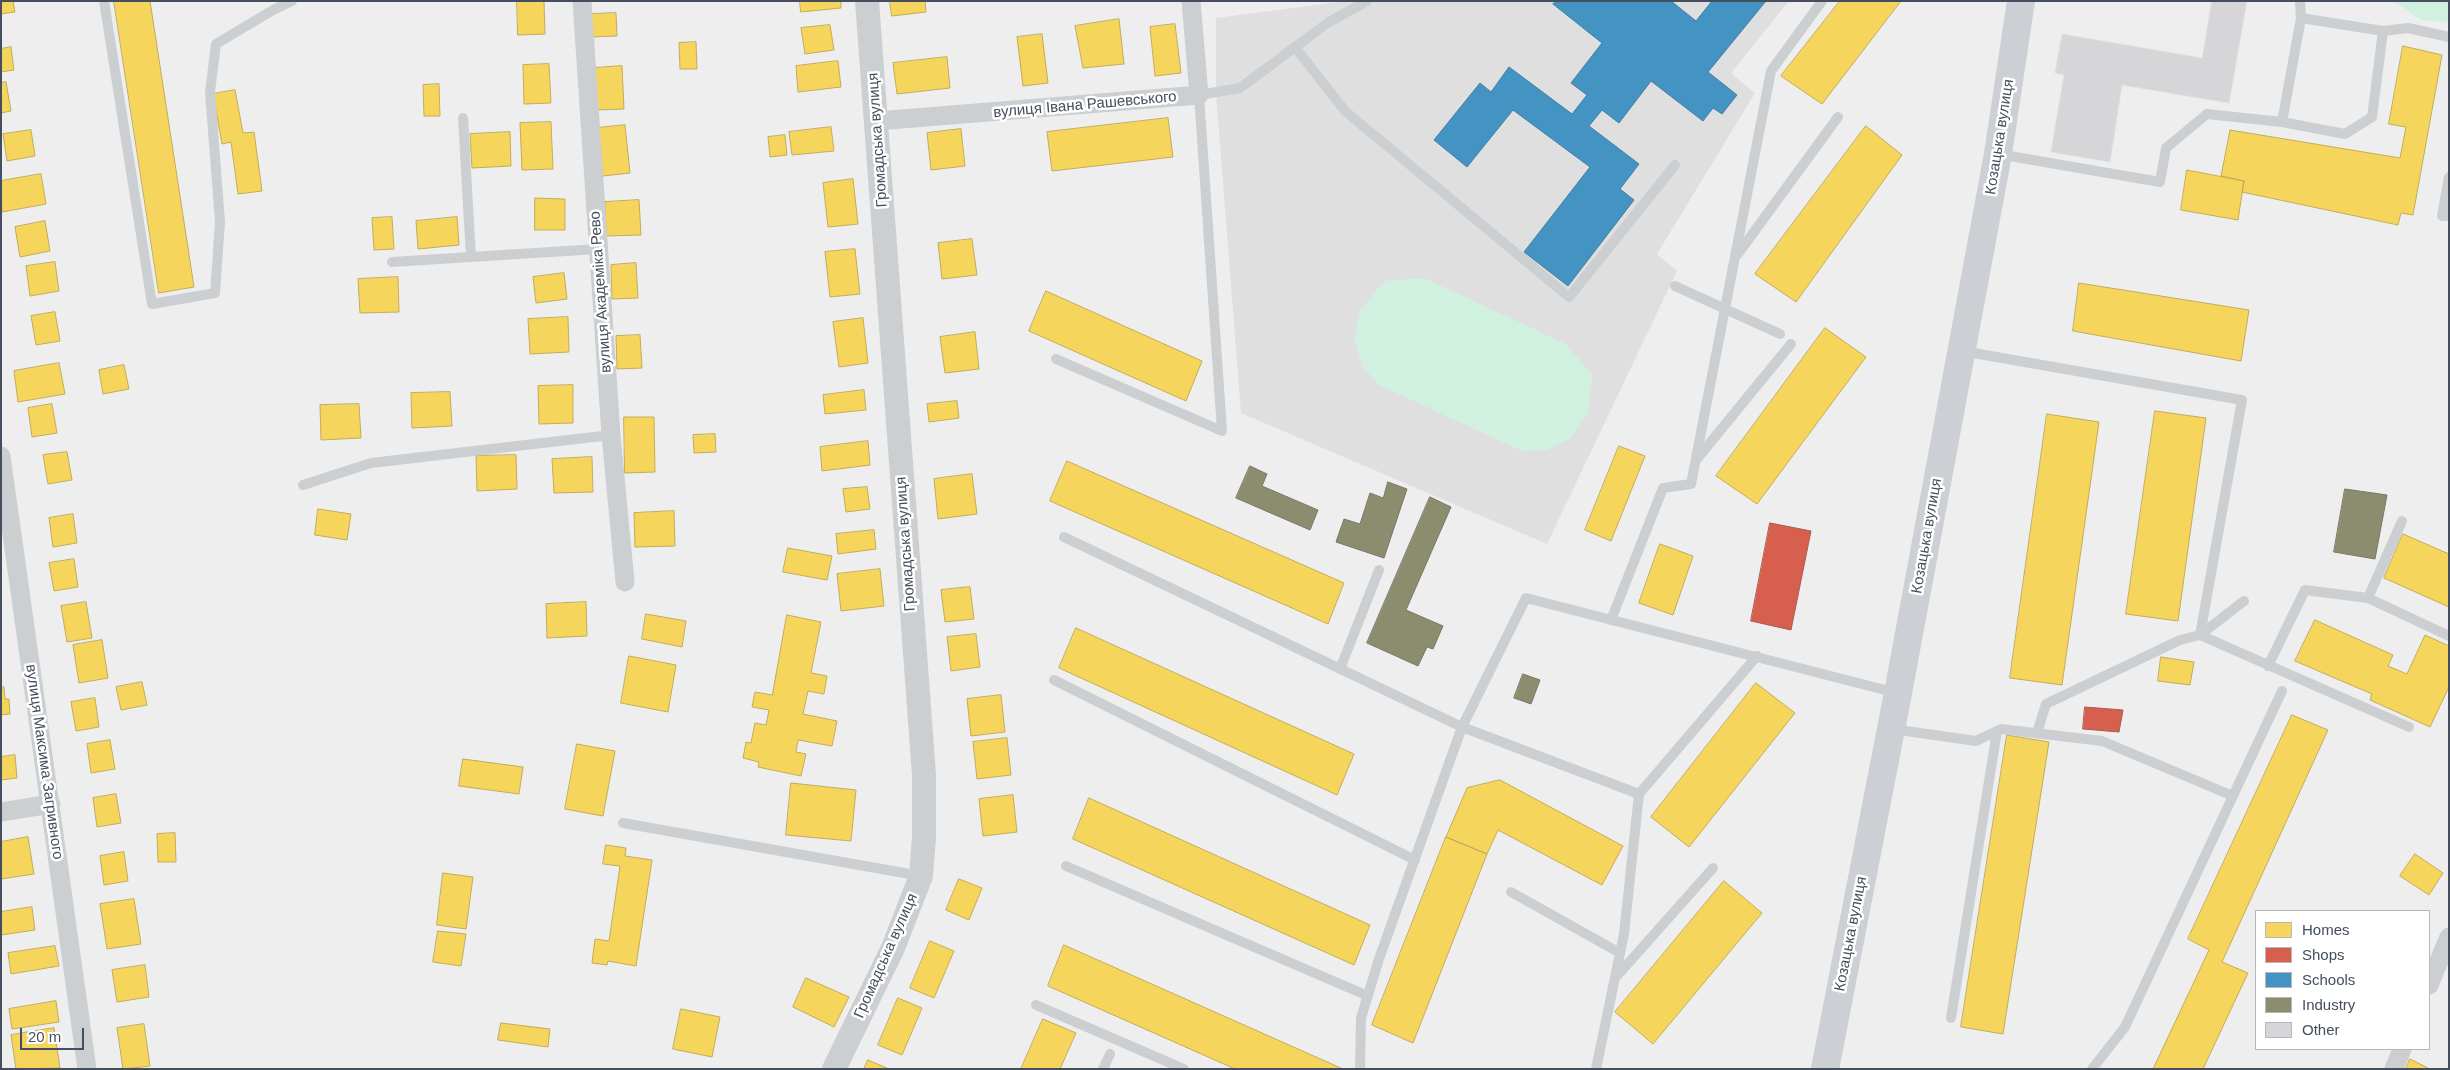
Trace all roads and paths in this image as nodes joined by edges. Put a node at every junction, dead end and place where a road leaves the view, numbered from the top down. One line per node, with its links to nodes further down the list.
1 (104, 1): 2 (lane)
2 (292, 1)
3 (582, 1): 23 (street, вулиця Академіка Рево)
4 (867, 1): 17 (street, Громадська вулиця)
5 (1191, 1): 14 (street, вулиця Івана Рашевського)
6 (1367, 1): 13 (lane)
7 (1822, 1): 25 (lane)
8 (2021, 1): 19 (main road, Козацька вулиця)
9 (2300, 1): 10 (lane)
10 (2301, 18): 11 (lane); 18 (lane)
11 (2383, 31): 12 (lane); 18 (lane)
12 (2449, 36)
13 (1295, 47): 14 (lane); 20 (lane)
14 (1198, 95): 17 (street, вулиця Івана Рашевського); 32 (lane)
15 (1838, 117): 25 (lane)
16 (463, 118): 24 (lane)
17 (877, 121): 65 (street, Громадська вулиця)
18 (2282, 122): 19 (lane)
19 (1998, 154): 31 (main road, Козацька вулиця)
20 (1675, 165)
21 (2449, 177): 22 (lane)
22 (2449, 216)
23 (598, 248): 24 (lane); 33 (street, вулиця Академіка Рево)
24 (471, 256): 26 (lane)
25 (1735, 258): 28 (lane)
26 (392, 262)
27 (1675, 286): 28 (lane)
28 (1725, 308): 29 (lane); 35 (lane)
29 (1780, 334)
30 (1791, 344): 35 (lane)
31 (1961, 351): 44 (lane); 51 (main road, Козацька вулиця)
32 (1056, 359)
33 (611, 436): 36 (lane); 40 (street, вулиця Академіка Рево)
34 (1, 456): 59 (street, вулиця Максима Загривного)
35 (1696, 461): 43 (lane)
36 (303, 485)
37 (2402, 520): 41 (lane)
38 (1064, 537): 48 (lane)
39 (1379, 570): 48 (lane)
40 (625, 582)
41 (2368, 598): 45 (lane); 47 (lane)
42 (2244, 601): 44 (lane)
43 (1611, 620): 46 (lane); 52 (lane)
44 (2200, 635): 47 (lane); 56 (lane)
45 (2449, 636)
46 (1758, 656): 51 (lane); 57 (lane)
47 (2268, 666): 53 (lane)
48 (1340, 669): 52 (lane)
49 (1054, 680): 62 (lane)
50 (2282, 691): 58 (lane)
51 (1898, 693): 54 (main road, Козацька вулиця)
52 (1462, 727): 57 (lane); 62 (lane)
53 (2408, 727)
54 (1891, 729): 55 (lane); 82 (main road, Козацька вулиця)
55 (1997, 731): 56 (lane); 73 (lane)
56 (2037, 732): 58 (lane)
57 (1639, 794): 68 (lane)
58 (2232, 796): 83 (lane)
59 (51, 804): 60 (street); 76 (street, вулиця Максима Загривного)
60 (1, 812)
61 (623, 823): 65 (lane)
62 (1415, 860): 71 (lane)
63 (1066, 866): 71 (lane)
64 (1713, 868): 69 (lane)
65 (921, 876): 77 (street, Громадська вулиця)
66 (1511, 892): 68 (lane)
67 (2449, 937): 70 (street)
68 (1620, 952): 69 (lane)
69 (1615, 978): 81 (lane)
70 (2430, 983)
71 (1368, 996): 80 (lane)
72 (1036, 1005): 79 (lane)
73 (1951, 1018)
74 (2402, 1050): 84 (street)
75 (1110, 1054): 78 (lane)
76 (87, 1069)
77 (834, 1069)
78 (1103, 1069)
79 (1184, 1069)
80 (1360, 1069)
81 (1596, 1069)
82 (1825, 1069)
83 (2092, 1069)
84 (2394, 1069)

